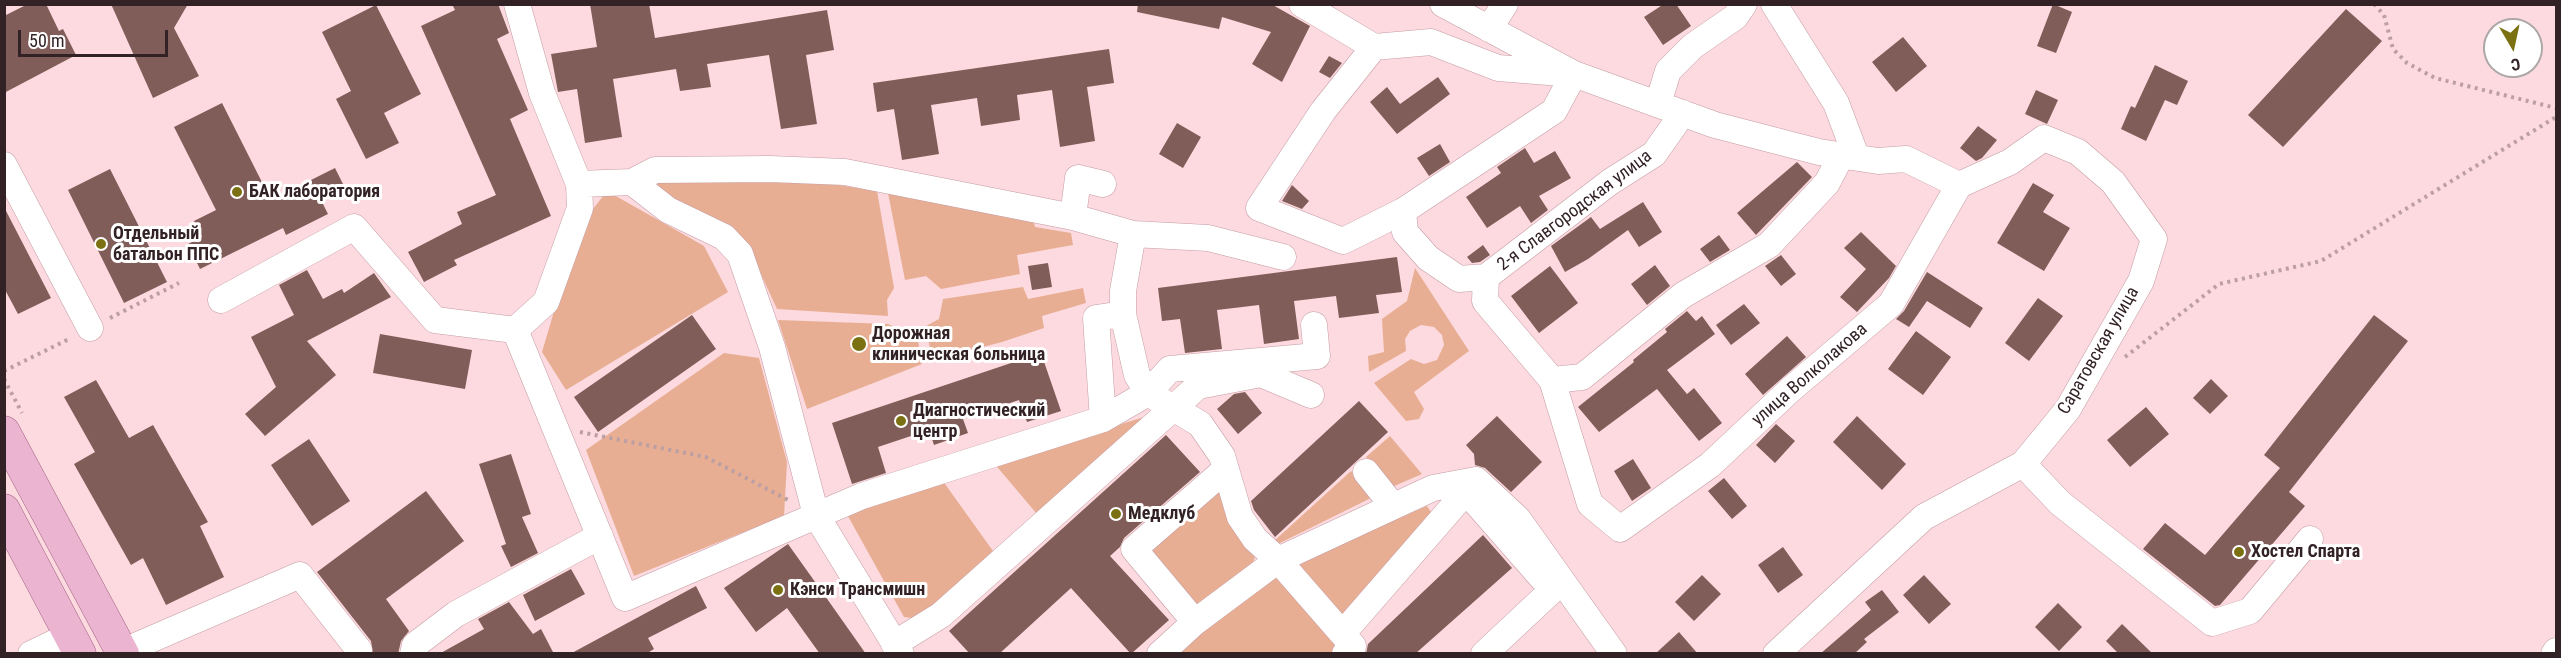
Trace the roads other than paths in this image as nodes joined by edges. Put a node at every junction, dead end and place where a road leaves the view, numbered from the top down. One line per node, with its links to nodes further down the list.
1 (518, 4): 15 (street)
2 (1302, 4): 8 (street)
3 (1443, 4): 7 (street)
4 (1505, 4): 7 (street)
5 (1744, 4): 10 (street)
6 (1774, 4): 12 (street)
7 (1489, 29): 9 (street)
8 (1374, 46): 9 (street); 18 (street)
9 (1574, 74): 10 (street); 18 (street)
10 (1658, 104): 11 (street)
11 (1683, 113): 12 (street); 22 (street, 2-я Славгородская улица)
12 (1849, 155): 17 (street); 28 (street)
13 (4, 165): 26 (street)
14 (632, 182): 15 (street); 19 (street); 40 (street)
15 (579, 184): 27 (street)
16 (1103, 184): 19 (street)
17 (1959, 186): 28 (street, улица Волколакова); 34 (street, Саратовская улица)
18 (1403, 211): 22 (street)
19 (1073, 217): 20 (street)
20 (1133, 234): 21 (street); 24 (street)
21 (1283, 257)
22 (1486, 277): 28 (street)
23 (220, 300): 27 (street)
24 (1124, 314): 29 (street); 32 (street)
25 (1314, 325): 29 (street)
26 (90, 328)
27 (515, 330): 41 (street)
28 (1552, 381)
29 (1148, 393): 31 (street); 32 (street)
30 (1311, 395): 31 (street)
31 (1174, 406): 35 (street); 48 (street)
32 (1104, 419): 40 (street)
33 (4, 432): 50 (main road)
34 (2023, 464): 42 (street); 56 (street, Саратовская улица)
35 (1226, 469): 43 (street); 45 (street)
36 (1366, 472): 38 (street)
37 (1470, 485): 38 (street); 44 (street); 46 (street)
38 (1393, 506): 43 (street)
39 (4, 510): 47 (main road)
40 (816, 515): 41 (street); 48 (street)
41 (600, 536): 52 (street)
42 (2310, 539)
43 (1278, 560): 45 (street); 46 (street)
44 (1561, 582): 54 (street); 55 (street)
45 (1195, 622): 53 (street)
46 (1344, 643)
47 (68, 648): 51 (street)
48 (897, 649)
49 (359, 650): 50 (street)
50 (123, 653)
51 (31, 654)
52 (413, 654)
53 (1160, 654)
54 (1484, 654)
55 (1614, 654)
56 (1776, 654)

